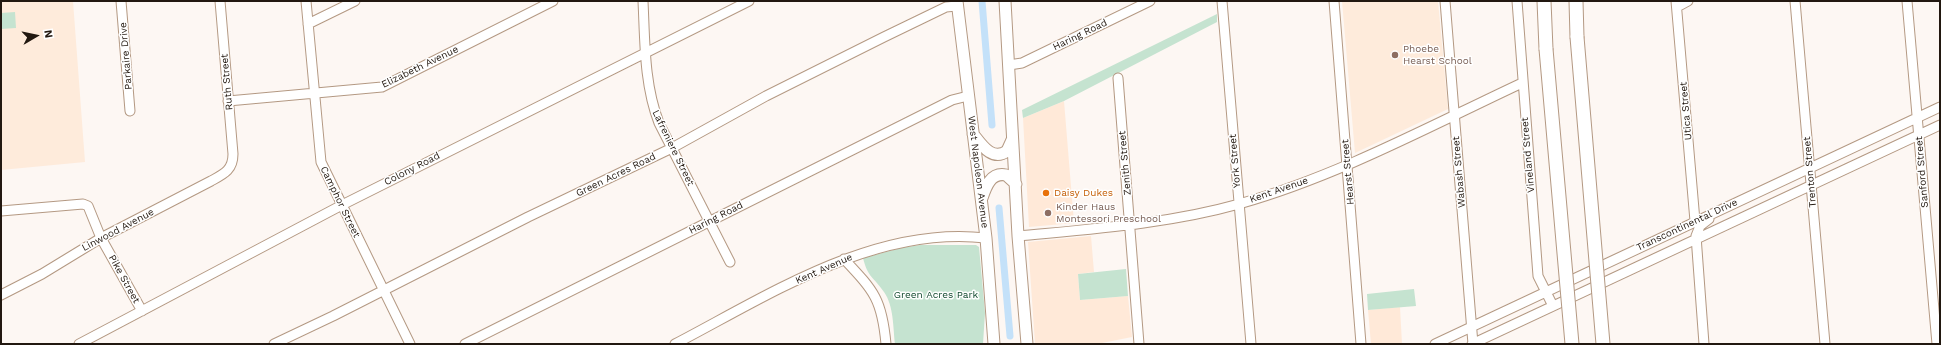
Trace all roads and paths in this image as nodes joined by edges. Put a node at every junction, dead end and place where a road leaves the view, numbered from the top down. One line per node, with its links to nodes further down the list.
1 (121, 1): 30 (street, Parkaire Drive)
2 (220, 1): 28 (street, Ruth Street)
3 (306, 1): 21 (street, Camphor Street)
4 (355, 1): 21 (street)
5 (553, 1): 26 (street, Elizabeth Avenue)
6 (643, 1): 22 (street, Lafreniere Street)
7 (748, 1): 22 (street, Colony Road)
8 (1005, 1): 23 (main road)
9 (1150, 1): 23 (street, Haring Road)
10 (1222, 1): 44 (street, York Street)
11 (1334, 1): 39 (street, Hearst Street)
12 (1445, 1): 31 (street, Wabash Street)
13 (1517, 1): 25 (street, Vineland Street)
14 (1544, 1): 77 (highway, bridge)
15 (1576, 1): 78 (highway, bridge)
16 (1688, 1): 20 (street)
17 (1795, 1): 40 (street, Trenton Street)
18 (1907, 1): 32 (street, Sanford Street)
19 (957, 4): 27 (main road, West Napoleon Avenue); 37 (street, Green Acres Road)
20 (1676, 4): 49 (street, Utica Street)
21 (308, 24): 26 (street, Camphor Street)
22 (646, 52): 37 (street, Lafreniere Street); 45 (street, Colony Road)
23 (1009, 65): 35 (main road)
24 (1118, 78): 50 (street, Zenith Street)
25 (1522, 83): 31 (street, Kent Avenue); 58 (street, Vineland Street)
26 (313, 94): 28 (street, Elizabeth Avenue); 45 (street, Camphor Street)
27 (968, 96): 34 (main road, West Napoleon Avenue); 48 (street, Haring Road)
28 (228, 101): 38 (street, Ruth Street)
29 (1940, 107): 32 (street, Transcontinental Drive)
30 (130, 111)
31 (1454, 115): 39 (street, Kent Avenue); 62 (street, Wabash Street)
32 (1917, 117): 36 (street, Sanford Street); 40 (street, Transcontinental Drive)
33 (1940, 126): 36 (street, Transcontinental Drive)
34 (973, 133): 35 (main road); 43 (main road, West Napoleon Avenue)
35 (1013, 135): 41 (main road)
36 (1918, 135): 42 (street, Transcontinental Drive); 81 (street, Sanford Street)
37 (672, 148): 48 (street, Lafreniere Street); 57 (street, Green Acres Road)
38 (233, 163): 52 (street, Linwood Avenue)
39 (1347, 164): 44 (street, Kent Avenue); 74 (street, Hearst Street)
40 (1810, 167): 42 (street, Trenton Street); 47 (street, Transcontinental Drive)
41 (1016, 184): 43 (main road); 51 (main road)
42 (1811, 186): 54 (street, Transcontinental Drive); 80 (street, Trenton Street)
43 (982, 200): 53 (main road, West Napoleon Avenue)
44 (1238, 204): 50 (street, Kent Avenue); 73 (street, York Street)
45 (342, 205): 57 (street, Camphor Street); 61 (street, Colony Road)
46 (1, 211): 52 (street, Pike Street)
47 (1711, 214): 49 (street, Transcontinental Drive); 54 (street)
48 (709, 221): 56 (street, Lafreniere Street); 67 (street, Haring Road)
49 (1695, 221): 58 (street, Transcontinental Drive)
50 (1130, 225): 51 (street, Kent Avenue); 72 (street, Zenith Street)
51 (1018, 236): 71 (main road)
52 (101, 238): 59 (street, Linwood Avenue); 61 (street, Pike Street)
53 (986, 238): 55 (street, Kent Avenue); 70 (main road, West Napoleon Avenue)
54 (1696, 240): 60 (street, Transcontinental Drive); 79 (street)
55 (844, 259): 63 (street); 68 (street, Kent Avenue)
56 (730, 262)
57 (383, 290): 65 (street, Green Acres Road); 66 (street, Camphor Street)
58 (1546, 292): 60 (street, Vineland Street); 62 (street, Transcontinental Drive)
59 (1, 295)
60 (1553, 306): 76 (street, Transcontinental Drive)
61 (142, 311): 64 (street, Colony Road)
62 (1471, 327): 75 (street, Transcontinental Drive); 76 (street, Wabash Street)
63 (886, 342): 69 (street)
64 (79, 344)
65 (274, 344)
66 (410, 344)
67 (466, 344)
68 (675, 344)
69 (876, 344)
70 (994, 344)
71 (1027, 344)
72 (1139, 344)
73 (1251, 344)
74 (1361, 344)
75 (1435, 344)
76 (1472, 344)
77 (1572, 344)
78 (1603, 344)
79 (1704, 344)
80 (1825, 344)
81 (1937, 344)

